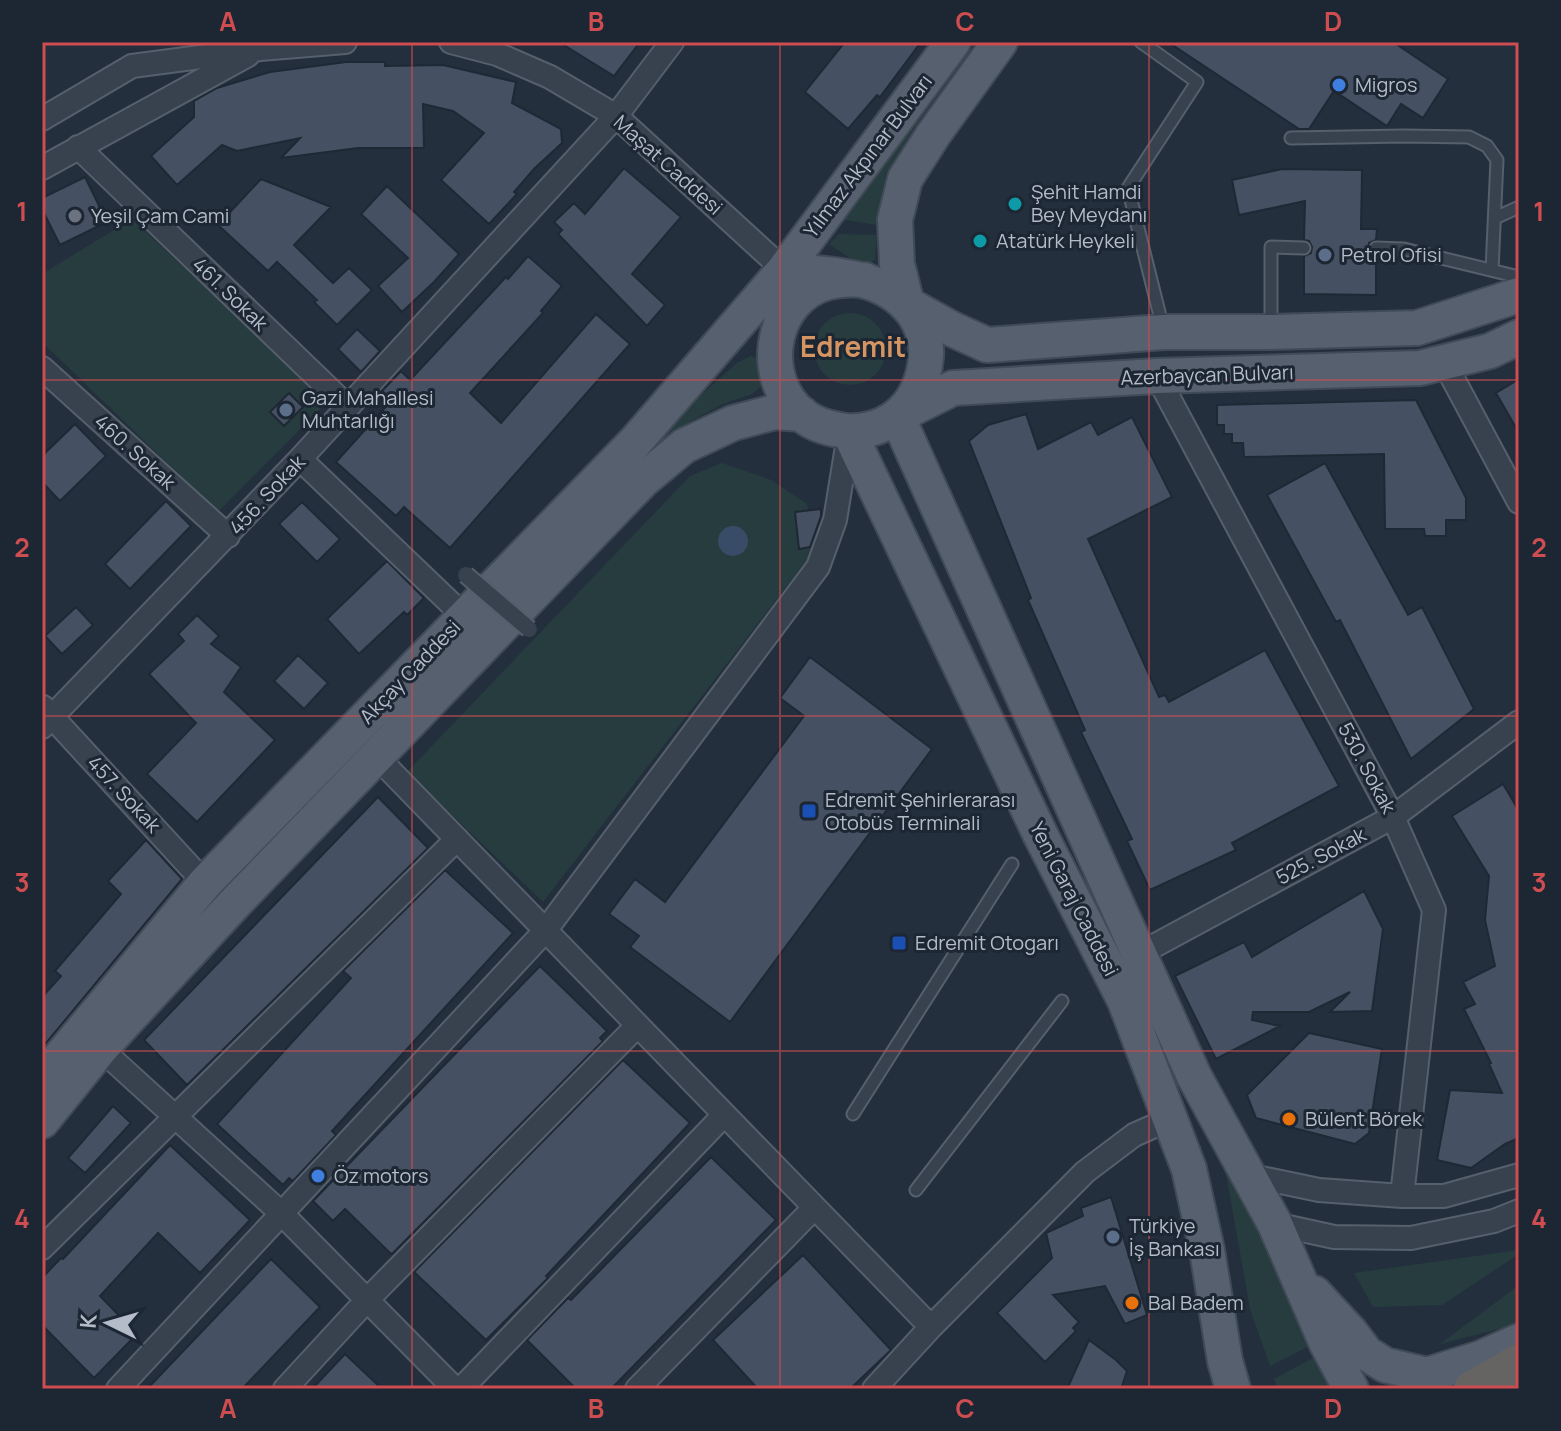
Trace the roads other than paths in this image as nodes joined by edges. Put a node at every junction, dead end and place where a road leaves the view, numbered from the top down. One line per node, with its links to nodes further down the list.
1 (345, 42): 7 (street)
2 (451, 42): 8 (street, Maşat Caddesi)
3 (672, 42): 8 (street, 456. Sokak)
4 (953, 42): 17 (main road, Yılmaz Akpınar Bulvarı)
5 (1000, 42): 22 (main road, Yılmaz Akpınar Bulvarı)
6 (1141, 42): 23 (lane)
7 (260, 49): 9 (street); 11 (street)
8 (616, 116): 17 (street, Maşat Caddesi); 30 (street, 456. Sokak)
9 (42, 119)
10 (1291, 138): 14 (lane)
11 (78, 147): 12 (street); 30 (street, 461. Sokak)
12 (42, 168)
13 (1519, 207): 14 (lane)
14 (1495, 218): 18 (lane)
15 (1304, 248): 24 (lane)
16 (1376, 248): 18 (lane)
17 (784, 270): 20 (main road); 26 (main road); 38 (main road, Akçay Caddesi)
18 (1492, 270): 19 (lane)
19 (1519, 277)
20 (865, 280): 22 (main road); 26 (main road)
21 (1519, 295): 24 (main road, Azerbaycan Bulvarı)
22 (907, 304): 23 (main road, Azerbaycan Bulvarı); 32 (main road)
23 (1164, 332): 24 (main road, Azerbaycan Bulvarı)
24 (1271, 332)
25 (1519, 337): 27 (main road, Azerbaycan Bulvarı)
26 (774, 346): 31 (main road)
27 (1444, 362): 29 (main road, Azerbaycan Bulvarı); 35 (street)
28 (42, 368): 36 (street, 460. Sokak)
29 (1157, 376): 32 (main road, Azerbaycan Bulvarı); 43 (street, 530. Sokak)
30 (348, 407): 34 (street, 456. Sokak)
31 (802, 414): 33 (main road); 42 (main road, Akçay Caddesi)
32 (897, 416): 33 (main road); 46 (main road, Yeni Garaj Caddesi)
33 (849, 432): 46 (main road, Yeni Garaj Caddesi); 48 (street)
34 (300, 459): 36 (street, 456. Sokak); 38 (street)
35 (1519, 502)
36 (228, 536): 40 (street, 456. Sokak)
37 (466, 575): 39 (street, bridge)
38 (464, 616): 47 (main road, Akçay Caddesi)
39 (529, 629)
40 (45, 716): 47 (street, 457. Sokak)
41 (1519, 722): 43 (street, 525. Sokak)
42 (377, 757): 44 (street); 52 (main road, Akçay Caddesi)
43 (1393, 817): 49 (street, 525. Sokak); 62 (street, 530. Sokak)
44 (457, 839): 48 (street); 56 (street)
45 (1012, 864): 54 (lane)
46 (1084, 881): 49 (main road, Yeni Garaj Caddesi)
47 (205, 883): 52 (main road, Akçay Caddesi)
48 (545, 931): 51 (street); 65 (street)
49 (1124, 962): 57 (main road, Yeni Garaj Caddesi); 59 (main road, Yeni Garaj Caddesi)
50 (1062, 1001): 61 (lane)
51 (637, 1026): 55 (street); 69 (street)
52 (91, 1040): 53 (main road, Akçay Caddesi); 56 (street); 58 (main road, Akçay Caddesi)
53 (42, 1079)
54 (853, 1114)
55 (724, 1115): 63 (street); 75 (street)
56 (177, 1117): 65 (street); 67 (street)
57 (1170, 1119): 70 (street); 78 (main road, Yeni Garaj Caddesi)
58 (42, 1121)
59 (1247, 1175): 62 (street); 66 (main road, Yeni Garaj Caddesi)
60 (1519, 1175): 62 (street)
61 (916, 1190)
62 (1402, 1196)
63 (814, 1208): 70 (street); 76 (street)
64 (1519, 1211): 66 (street)
65 (281, 1213): 69 (street); 73 (street)
66 (1275, 1224): 68 (main road, Yeni Garaj Caddesi)
67 (42, 1248)
68 (1299, 1277): 71 (main road); 79 (main road, Yeni Garaj Caddesi)
69 (367, 1300): 74 (street); 75 (street)
70 (931, 1327): 77 (street)
71 (1519, 1341)
72 (1519, 1362): 80 (highway)
73 (118, 1389)
74 (285, 1389)
75 (458, 1389)
76 (637, 1389)
77 (874, 1389)
78 (1233, 1389)
79 (1351, 1389)
80 (1472, 1389)

